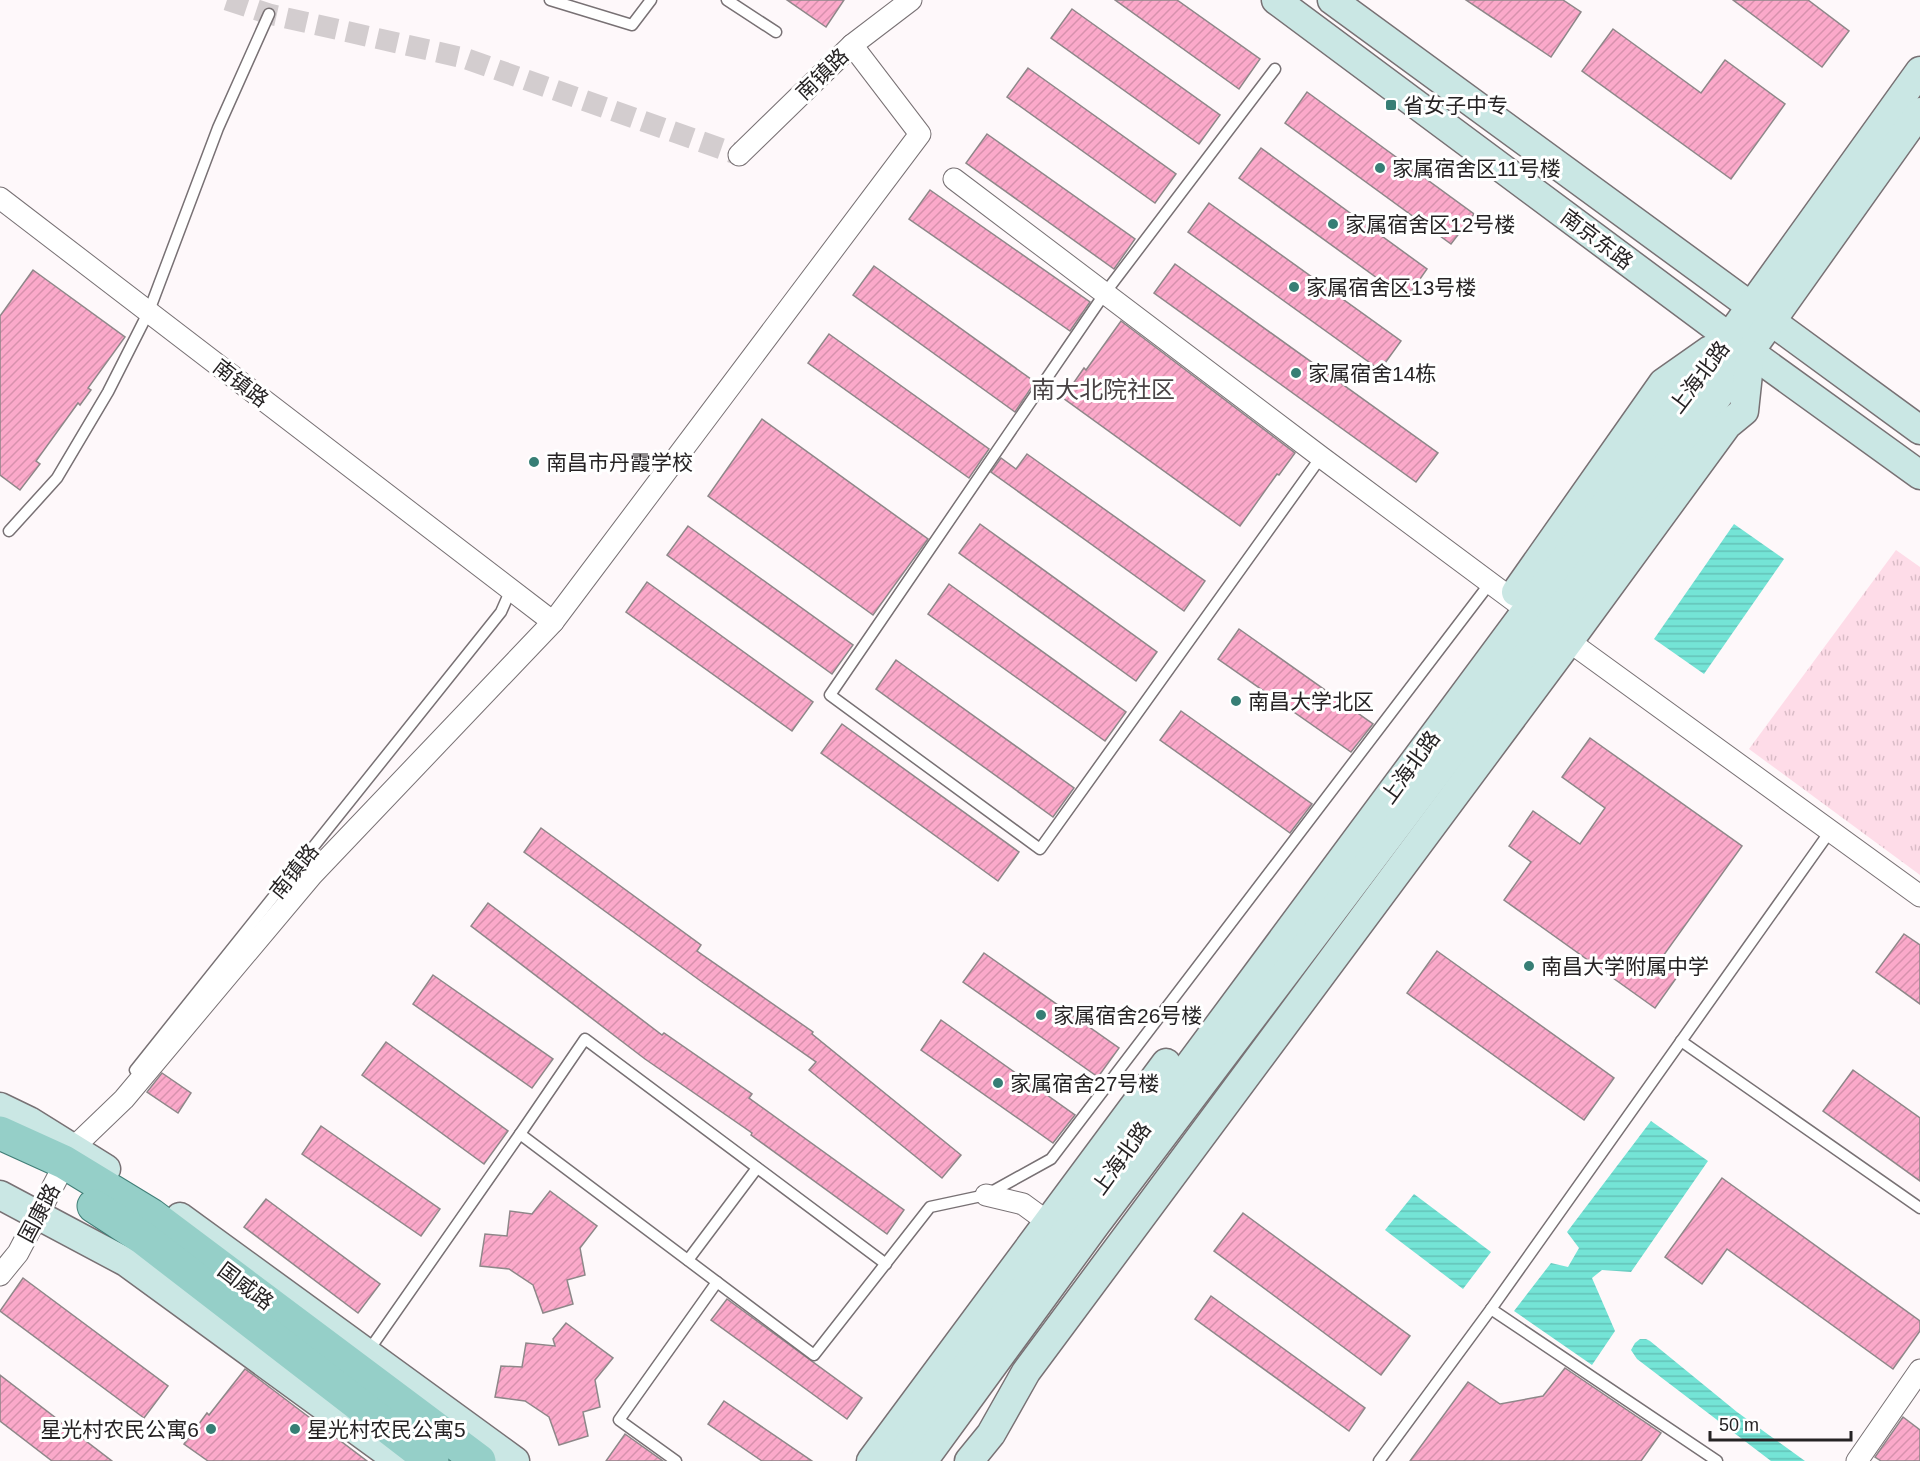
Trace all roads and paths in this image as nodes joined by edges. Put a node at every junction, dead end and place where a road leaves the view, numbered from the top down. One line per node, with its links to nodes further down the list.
1 (550, 0): 2 (lane)
2 (651, 0)
3 (727, 0): 8 (lane)
4 (911, 0): 9 (street, 南镇路)
5 (1276, 0): 19 (main road, 南京东路)
6 (1332, 0): 18 (main road, 南京东路)
7 (269, 14): 17 (lane)
8 (776, 32)
9 (852, 45): 13 (street, 南镇路); 26 (street, 国康路)
10 (1275, 69): 16 (lane)
11 (1920, 71): 18 (main road, 上海北路)
12 (1920, 112): 18 (main road, 上海北路)
13 (739, 155)
14 (954, 179): 16 (street)
15 (0, 198): 17 (street, 南镇路)
16 (1105, 293): 21 (street); 21 (lane)
17 (149, 311): 23 (lane); 24 (street, 南镇路)
18 (1762, 313): 19 (main road, 上海北路); 20 (main road, 南京东路)
19 (1740, 344): 22 (main road, 南京东路); 25 (main road, 上海北路); 25 (main road)
20 (1920, 430)
21 (1321, 457): 25 (street)
22 (1920, 475)
23 (9, 531)
24 (511, 589): 26 (street, 南镇路); 34 (lane, 南镇路)
25 (1529, 612): 27 (street); 37 (lane); 40 (main road, 上海北路); 55 (main road, 上海北路); 56 (main road)
26 (552, 622): 34 (street, 国康路)
27 (1831, 830): 28 (street); 29 (lane)
28 (1920, 896)
29 (1681, 1041): 38 (lane); 45 (lane)
30 (0, 1107): 34 (main road)
31 (0, 1132): 34 (main road, 国威路)
32 (520, 1134): 35 (lane); 41 (lane); 46 (lane)
33 (0, 1155): 34 (main road, 国威路)
34 (64, 1164): 39 (street, 国康路); 46 (main road, 国威路); 49 (main road, 国威路)
35 (757, 1168): 41 (lane); 42 (lane)
36 (0, 1195): 39 (main road)
37 (986, 1195): 40 (street); 42 (lane)
38 (1920, 1208)
39 (38, 1215): 43 (street, 国康路); 48 (main road)
40 (1056, 1228): 53 (main road); 54 (main road, 上海北路)
41 (688, 1260): 44 (lane)
42 (886, 1264): 44 (lane)
43 (0, 1275)
44 (717, 1282): 52 (lane)
45 (1491, 1308): 57 (lane); 58 (lane)
46 (361, 1361): 50 (main road, 国威路); 51 (main road)
47 (1920, 1370): 59 (street)
48 (399, 1461)
49 (432, 1461)
50 (479, 1461)
51 (515, 1461)
52 (676, 1461)
53 (871, 1461)
54 (896, 1461)
55 (923, 1461)
56 (969, 1461)
57 (1379, 1461)
58 (1717, 1461)
59 (1857, 1461)

